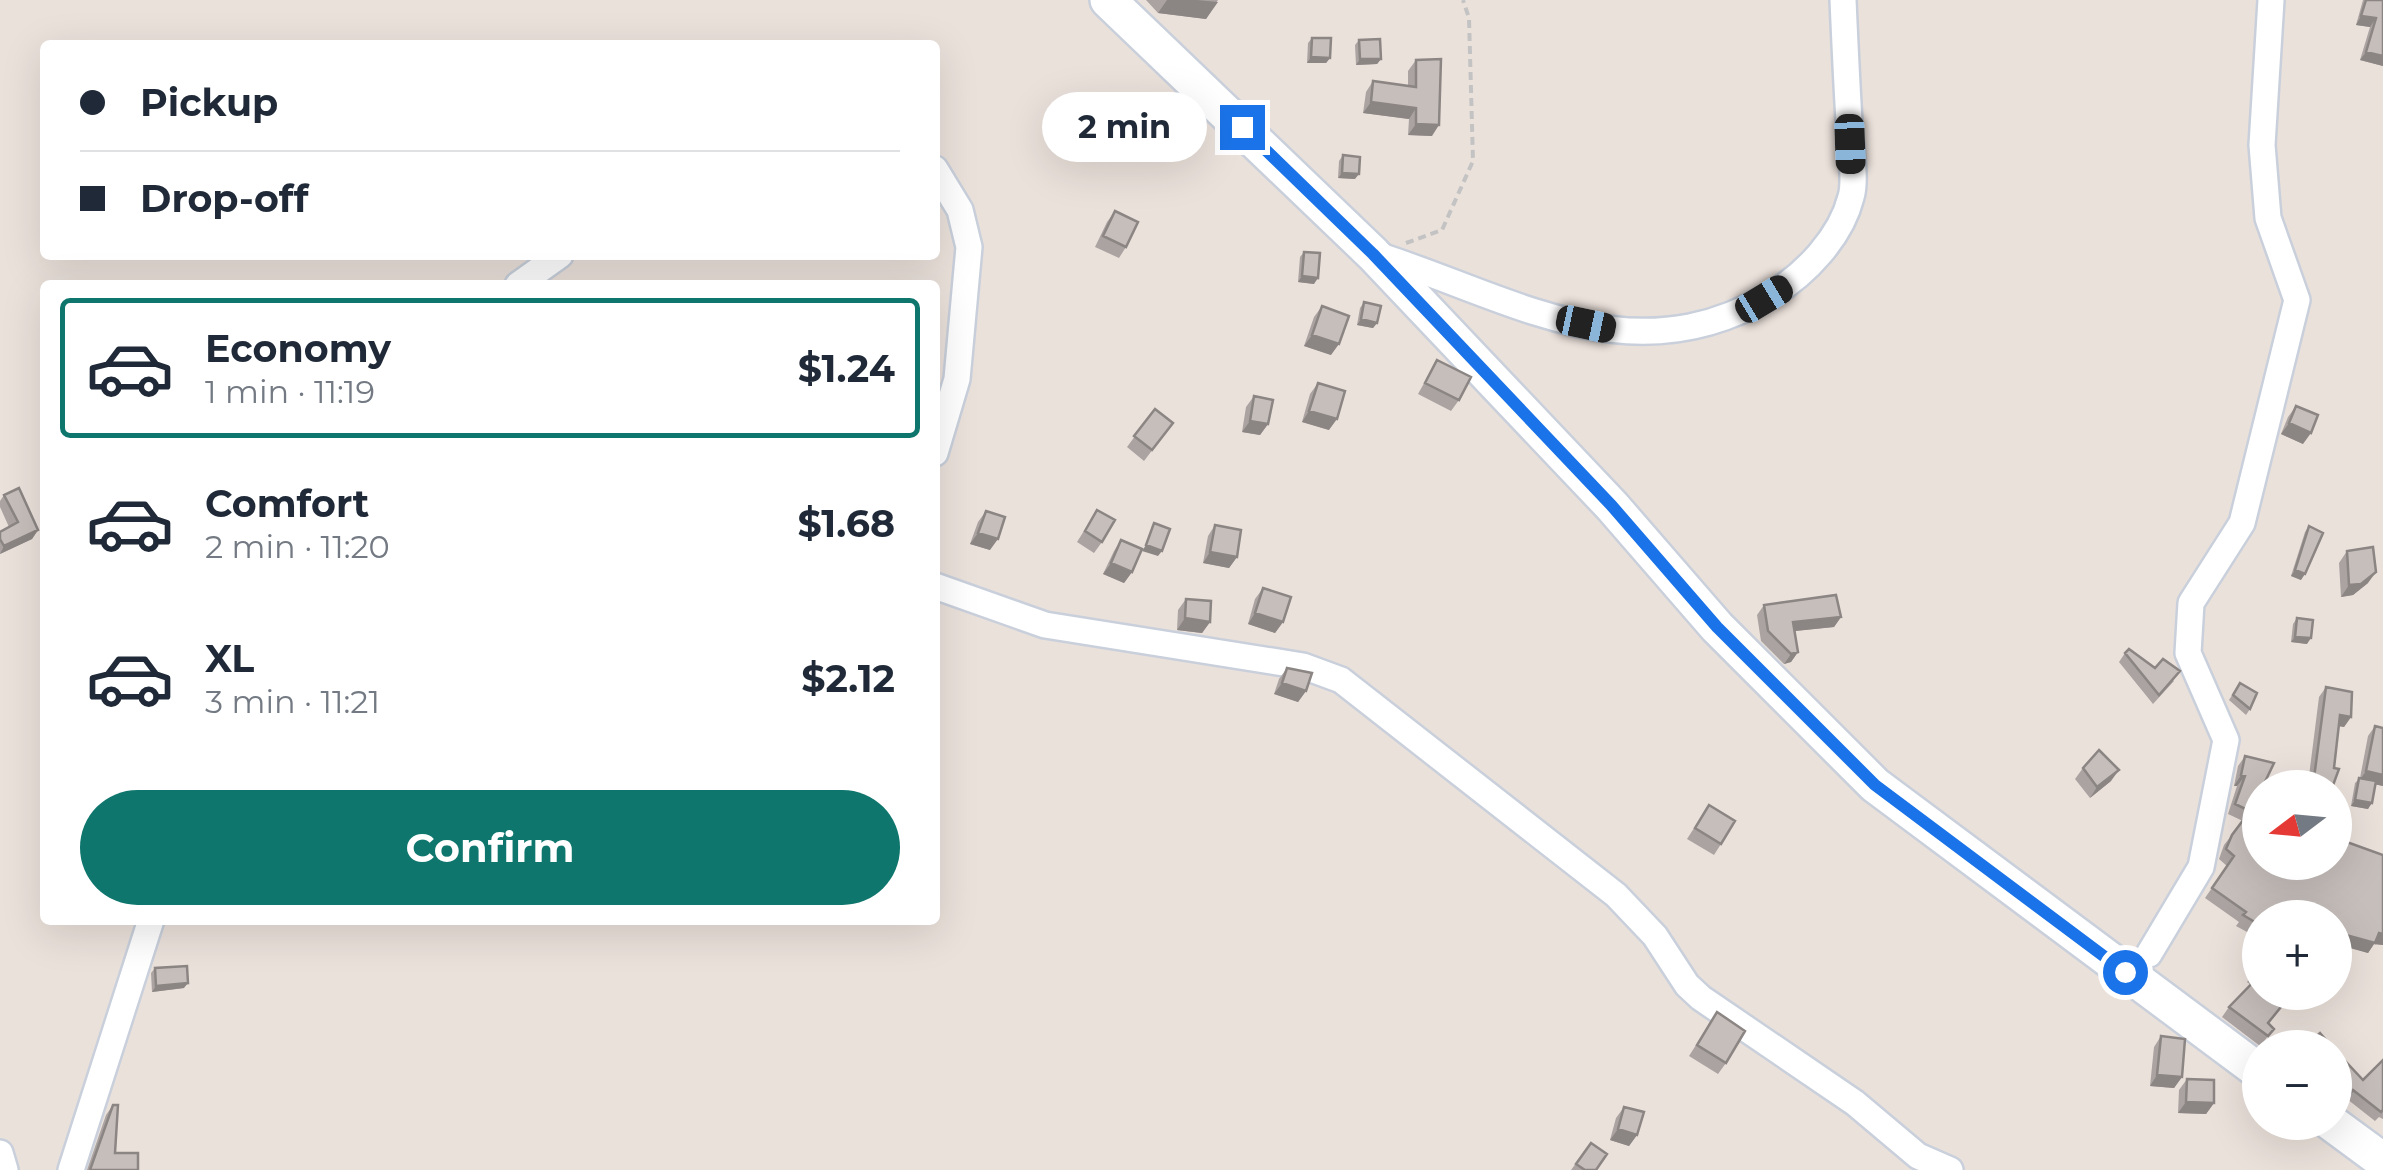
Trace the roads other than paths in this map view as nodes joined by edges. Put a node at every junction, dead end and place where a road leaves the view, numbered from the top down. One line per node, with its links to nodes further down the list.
1 (1108, 0): 5 (street)
2 (1842, 0): 5 (street)
3 (2272, 0): 11 (street)
4 (940, 178): 8 (street)
5 (1373, 254): 12 (street)
6 (553, 260): 7 (street)
7 (525, 280)
8 (940, 436)
9 (940, 588): 18 (street)
10 (149, 925): 17 (street)
11 (2149, 954)
12 (2242, 1059)
13 (2352, 1138): 15 (street)
14 (0, 1153): 16 (street)
15 (2383, 1161)
16 (5, 1170)
17 (71, 1170)
18 (1950, 1170)

